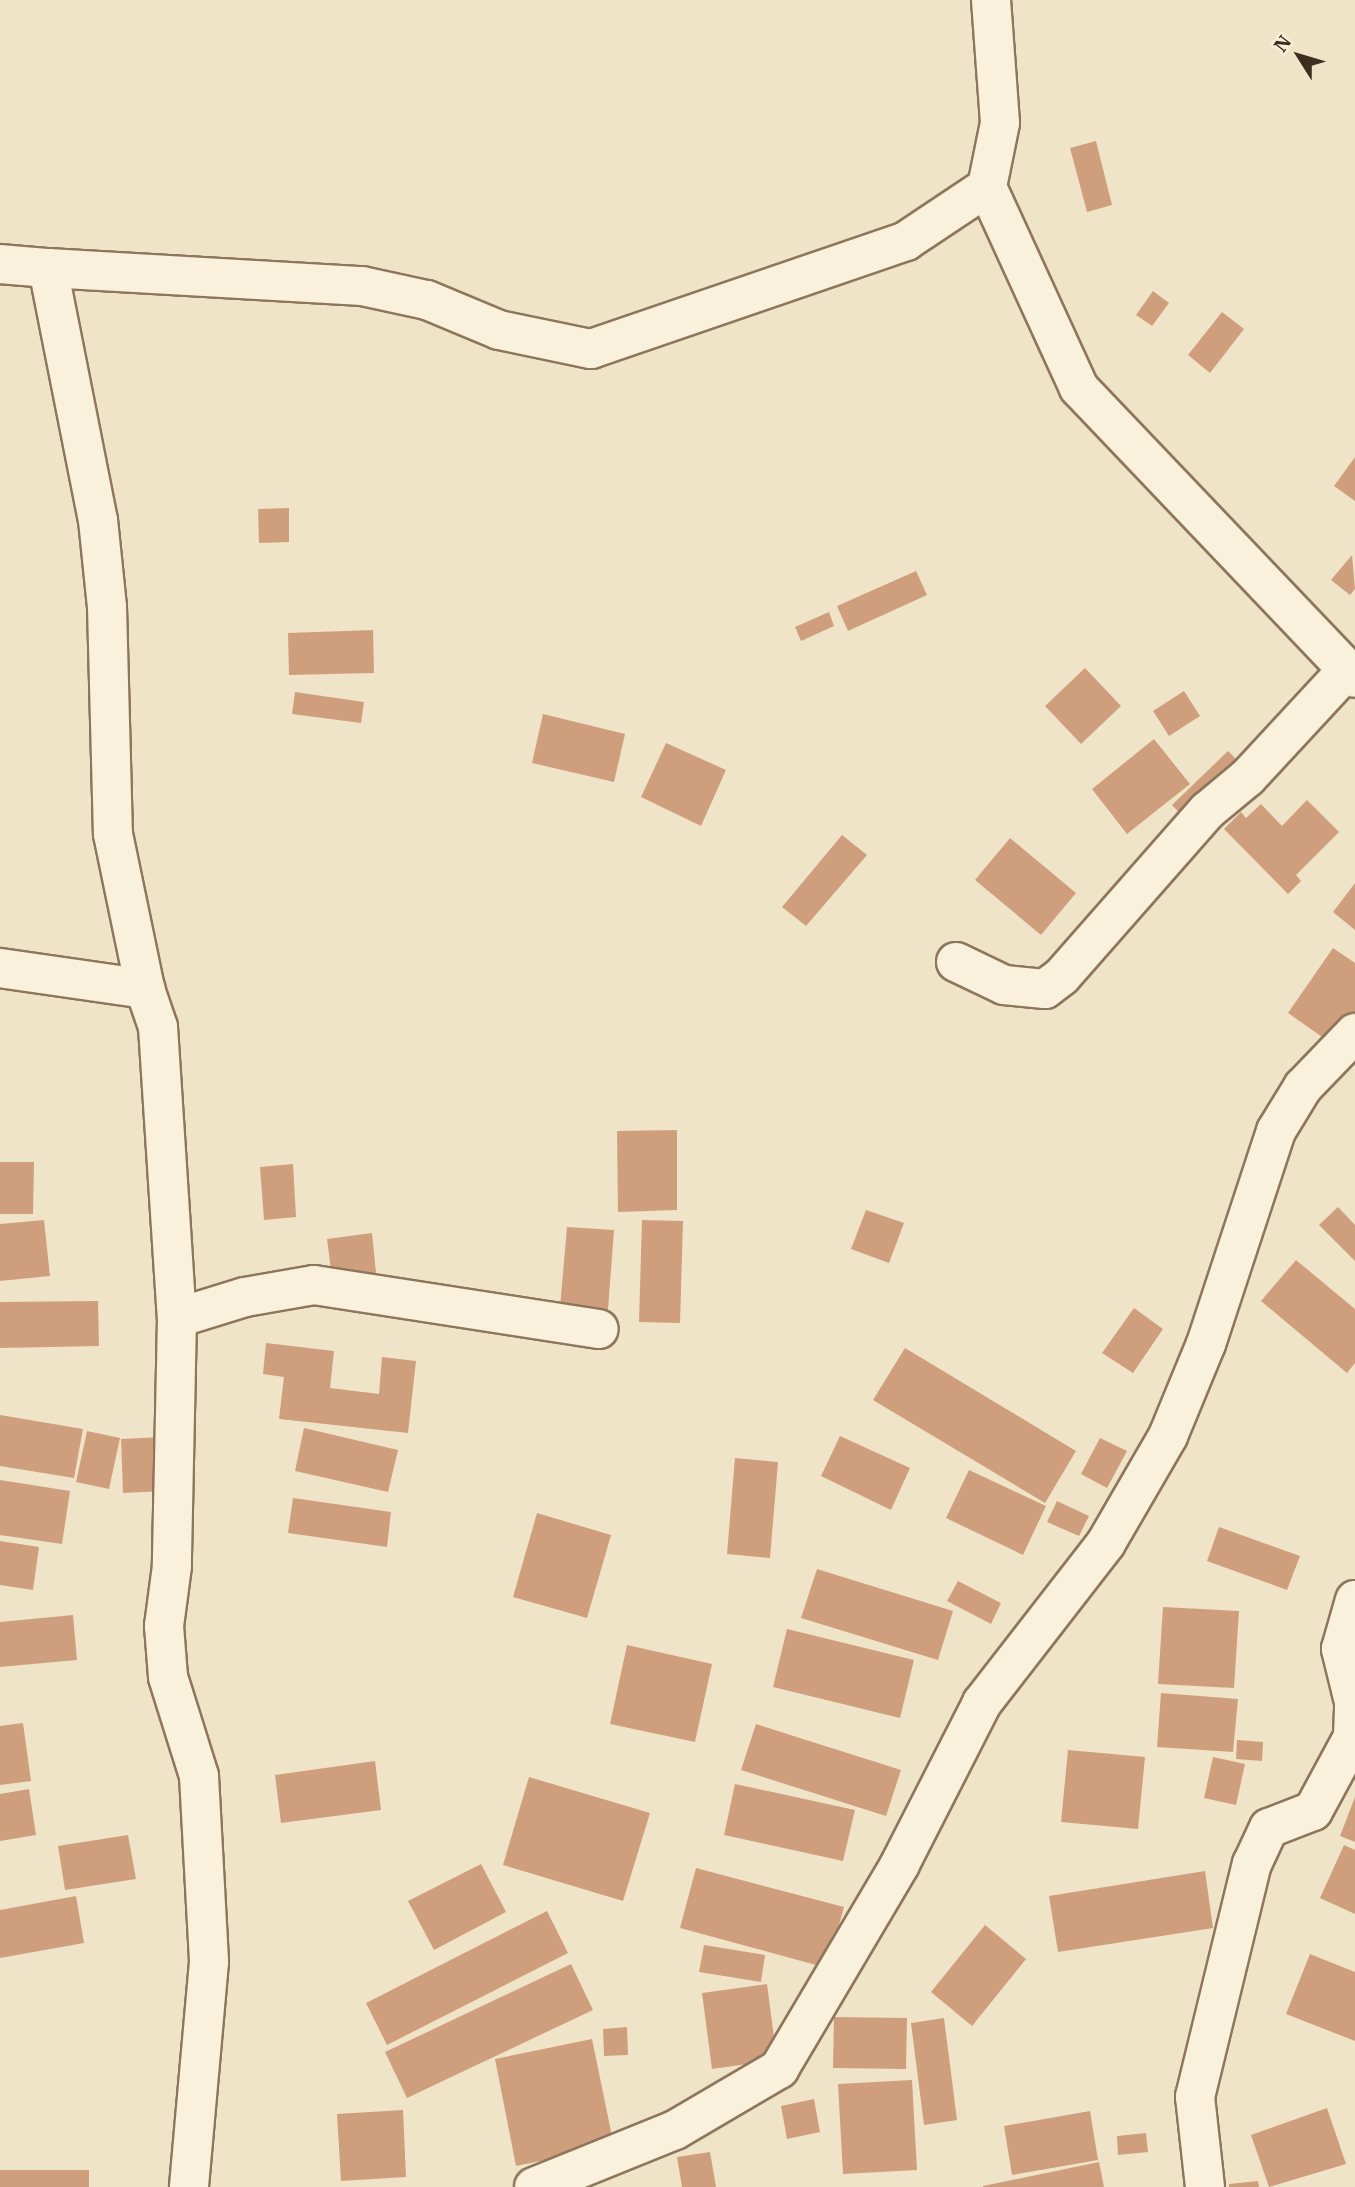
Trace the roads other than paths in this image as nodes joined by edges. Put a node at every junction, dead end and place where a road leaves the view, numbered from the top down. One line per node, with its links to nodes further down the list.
1 (991, 0): 2 (street)
2 (987, 187): 4 (street); 5 (street)
3 (0, 264): 4 (street)
4 (48, 268): 8 (street)
5 (1351, 674): 6 (street)
6 (956, 962)
7 (0, 968): 8 (street)
8 (145, 989): 10 (street)
9 (1355, 1033): 14 (street)
10 (177, 1318): 11 (street); 13 (street)
11 (599, 1329)
12 (1355, 1600): 15 (street)
13 (189, 2187)
14 (534, 2187)
15 (1205, 2187)

